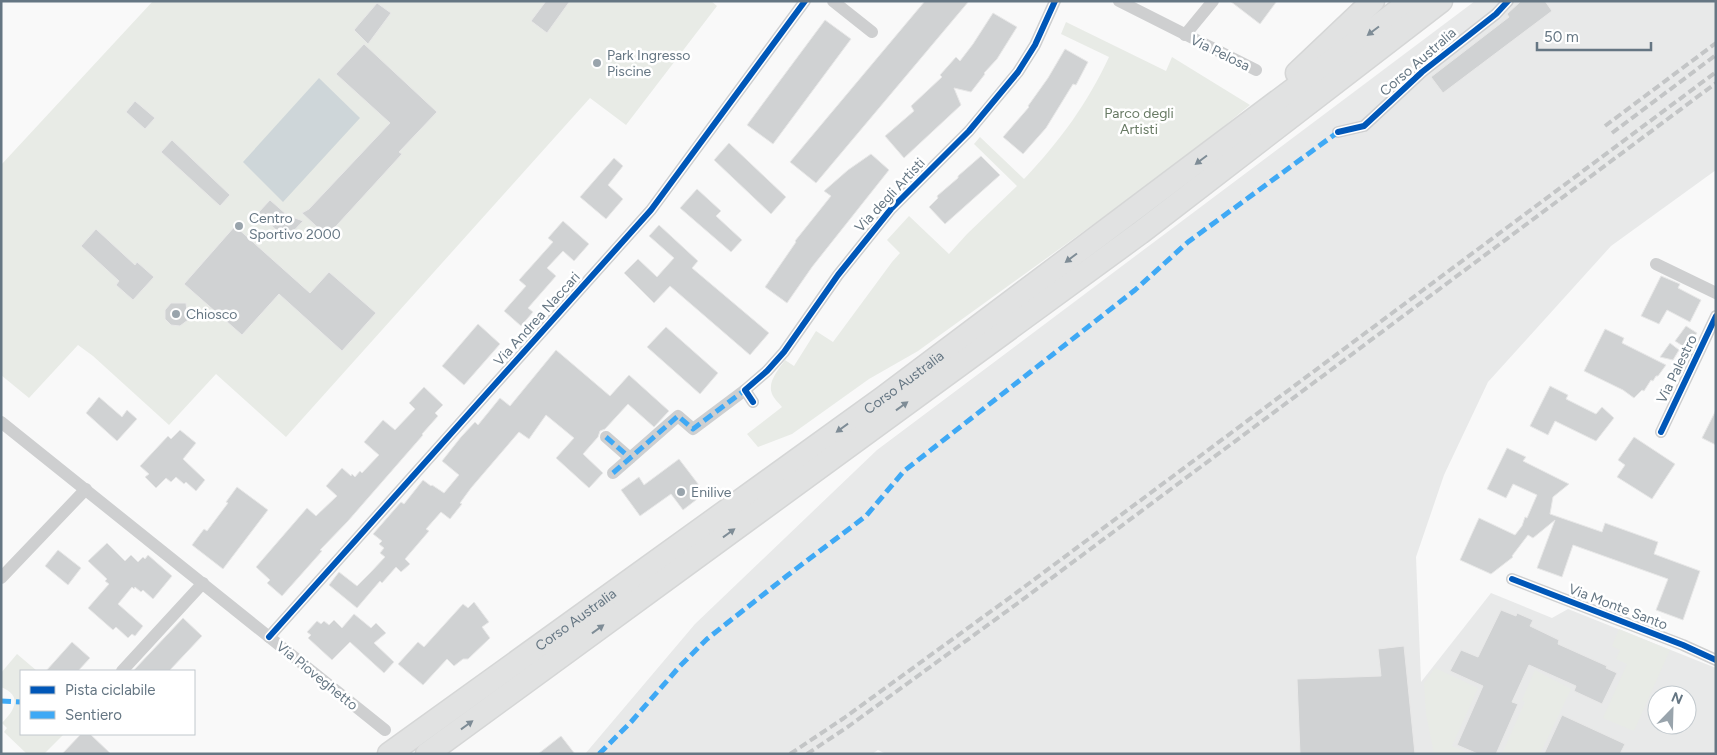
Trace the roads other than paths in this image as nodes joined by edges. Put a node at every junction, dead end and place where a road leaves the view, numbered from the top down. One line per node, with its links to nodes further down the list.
1 (805, 1): 29 (street, Via Andrea Naccari)
2 (833, 1): 10 (street)
3 (1055, 1): 18 (street, Via degli Artisti)
4 (1119, 1): 11 (street, Via Pelosa)
5 (1212, 1): 11 (street, Via Pelosa)
6 (1373, 1): 14 (highway)
7 (1411, 1): 14 (highway, Corso Australia, one-way to 14)
8 (1440, 1): 34 (highway, Corso Australia, one-way to 8)
9 (1508, 1): 13 (street, Corso Australia)
10 (872, 32)
11 (1185, 35): 12 (street, Via Pelosa)
12 (1256, 70)
13 (1338, 132)
14 (1228, 139): 33 (highway, Corso Australia, one-way to 33)
15 (1656, 264): 16 (street)
16 (1716, 293)
17 (1716, 316): 21 (street, Via Palestro)
18 (745, 390): 19 (street); 23 (street, Via degli Artisti)
19 (753, 402)
20 (1, 422): 25 (street, Via Pioveghetto)
21 (1661, 432)
22 (606, 437): 23 (street)
23 (630, 458): 24 (street)
24 (613, 473)
25 (86, 489): 26 (street); 28 (street, Via Pioveghetto)
26 (1, 578)
27 (1512, 579): 30 (street, Via Monte Santo)
28 (203, 583): 29 (street, Via Pioveghetto); 31 (street)
29 (269, 637): 32 (street, Via Pioveghetto)
30 (1716, 660)
31 (123, 670)
32 (385, 730)
33 (389, 754)
34 (427, 754)

